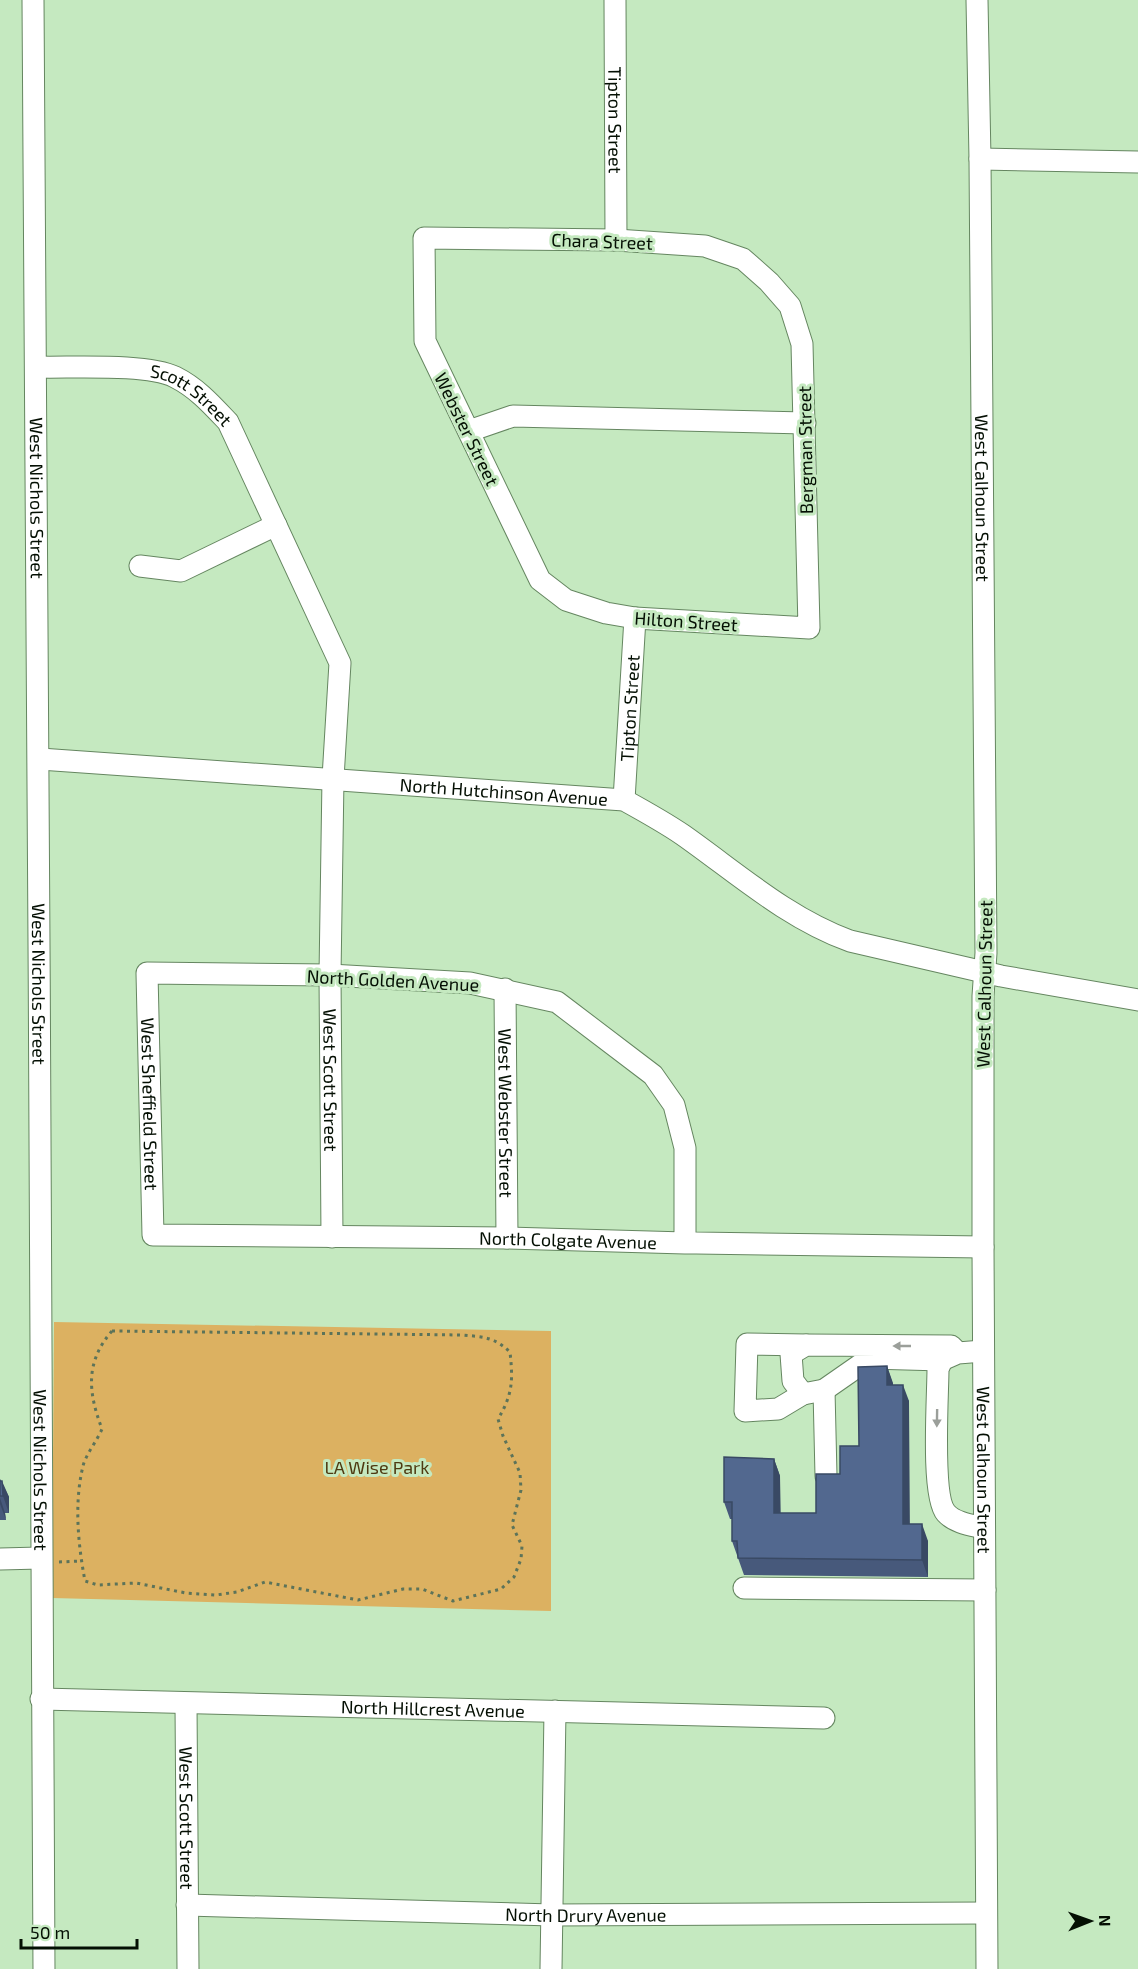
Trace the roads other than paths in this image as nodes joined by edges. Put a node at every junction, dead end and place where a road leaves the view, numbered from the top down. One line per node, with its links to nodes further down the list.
1 (33, 0): 9 (street, West Nichols Street)
2 (615, 0): 7 (street, Tipton Street)
3 (977, 0): 4 (street, West Calhoun Street)
4 (980, 159): 5 (street); 20 (street, West Calhoun Street)
5 (1138, 162)
6 (424, 238): 7 (street, Chara Street); 11 (street, Webster Street)
7 (616, 240): 8 (street, Chara Street)
8 (769, 282): 10 (street, Bergman Street)
9 (37, 367): 12 (street, Scott Street); 17 (street, West Nichols Street)
10 (805, 423): 11 (street); 16 (street, Bergman Street)
11 (469, 431): 14 (street, Webster Street)
12 (276, 525): 13 (street); 18 (street, Scott Street)
13 (140, 566)
14 (566, 600): 15 (street, Hilton Street)
15 (635, 618): 16 (street, Hilton Street); 19 (street, Tipton Street)
16 (809, 628)
17 (40, 759): 18 (street, North Hutchinson Avenue); 38 (street, West Nichols Street)
18 (333, 778): 19 (street, North Hutchinson Avenue); 22 (street, West Scott Street)
19 (624, 800): 20 (street, North Hutchinson Avenue)
20 (984, 971): 24 (street, North Hutchinson Avenue); 29 (street, West Calhoun Street)
21 (147, 973): 22 (street, North Golden Avenue); 25 (street, West Sheffield Street)
22 (330, 975): 23 (street, North Golden Avenue); 26 (street, West Scott Street)
23 (505, 989): 27 (street, West Webster Street); 28 (street, North Golden Avenue)
24 (1138, 1000)
25 (153, 1235): 26 (street, North Colgate Avenue)
26 (332, 1237): 27 (street, North Colgate Avenue)
27 (507, 1238): 28 (street, North Colgate Avenue)
28 (685, 1243): 29 (street, North Colgate Avenue)
29 (983, 1247): 31 (street, West Calhoun Street)
30 (806, 1345): 32 (street, one-way to 30); 34 (street); 34 (street)
31 (983, 1351): 32 (street); 36 (street, West Calhoun Street)
32 (950, 1357): 33 (street); 36 (street, one-way to 36)
33 (824, 1390): 34 (street); 35 (street)
34 (803, 1394)
35 (826, 1476)
36 (984, 1528): 40 (street, West Calhoun Street)
37 (0, 1559): 38 (street)
38 (47, 1560): 41 (street, West Nichols Street)
39 (744, 1588): 40 (street)
40 (985, 1590): 46 (street, West Calhoun Street)
41 (41, 1699): 42 (street, North Hillcrest Avenue); 48 (street, West Nichols Street)
42 (186, 1704): 43 (street, North Hillcrest Avenue); 45 (street, West Scott Street)
43 (555, 1711): 44 (street, North Hillcrest Avenue); 47 (street)
44 (824, 1718)
45 (187, 1905): 47 (street, North Drury Avenue); 49 (street, West Scott Street)
46 (986, 1913): 47 (street, North Drury Avenue); 51 (street, West Calhoun Street)
47 (552, 1915): 50 (street)
48 (44, 1969)
49 (188, 1969)
50 (551, 1969)
51 (987, 1969)

